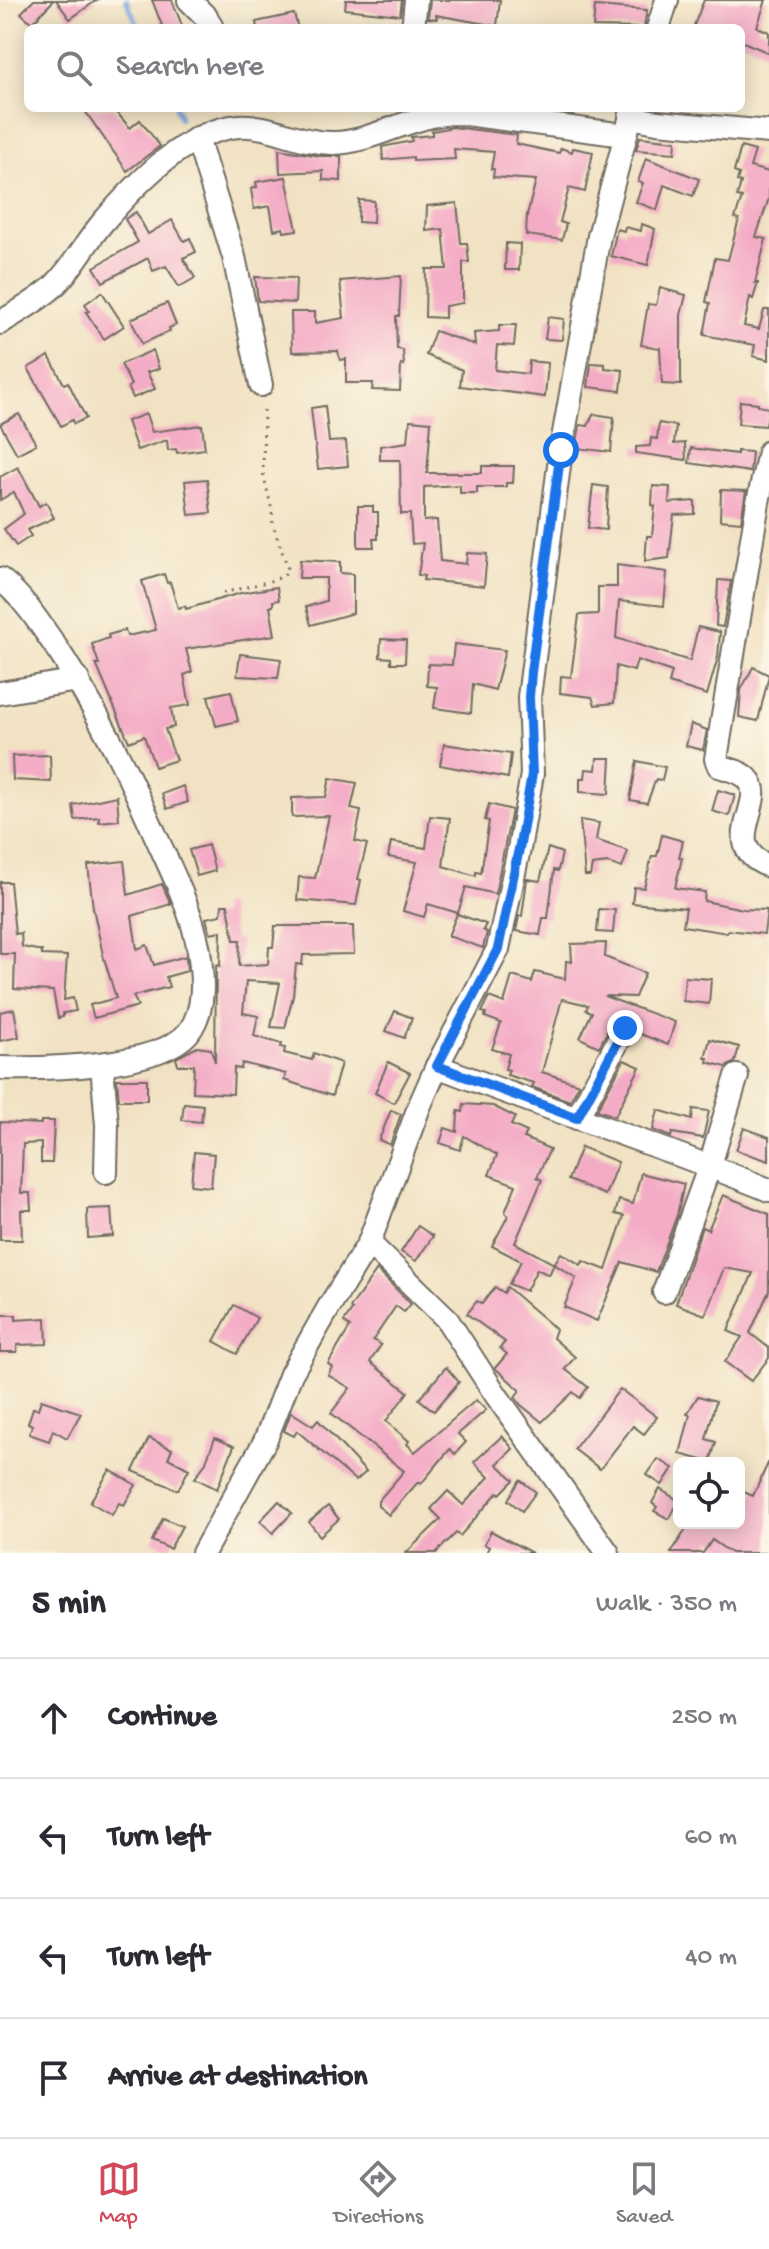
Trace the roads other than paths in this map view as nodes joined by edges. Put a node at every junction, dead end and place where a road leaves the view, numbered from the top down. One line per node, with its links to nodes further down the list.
1 (189, 0): 4 (street)
2 (416, 0): 5 (street)
3 (667, 0): 6 (street)
4 (210, 24)
5 (413, 24)
6 (659, 24)
7 (421, 113): 8 (street); 9 (street)
8 (255, 118): 11 (street)
9 (629, 120): 10 (street); 21 (street)
10 (769, 132)
11 (197, 138): 12 (street); 13 (street)
12 (0, 323)
13 (261, 385)
14 (769, 452): 18 (street)
15 (0, 579): 16 (street)
16 (78, 680): 17 (street); 20 (street)
17 (0, 693)
18 (769, 866)
19 (625, 1028): 24 (street)
20 (102, 1065): 22 (street); 26 (street)
21 (437, 1066): 24 (street); 28 (street)
22 (0, 1068)
23 (737, 1076): 25 (street)
24 (577, 1118): 25 (street)
25 (710, 1165): 27 (street); 29 (street)
26 (106, 1172)
27 (769, 1190)
28 (369, 1243): 30 (street); 31 (street)
29 (664, 1292)
30 (203, 1553)
31 (608, 1553)

